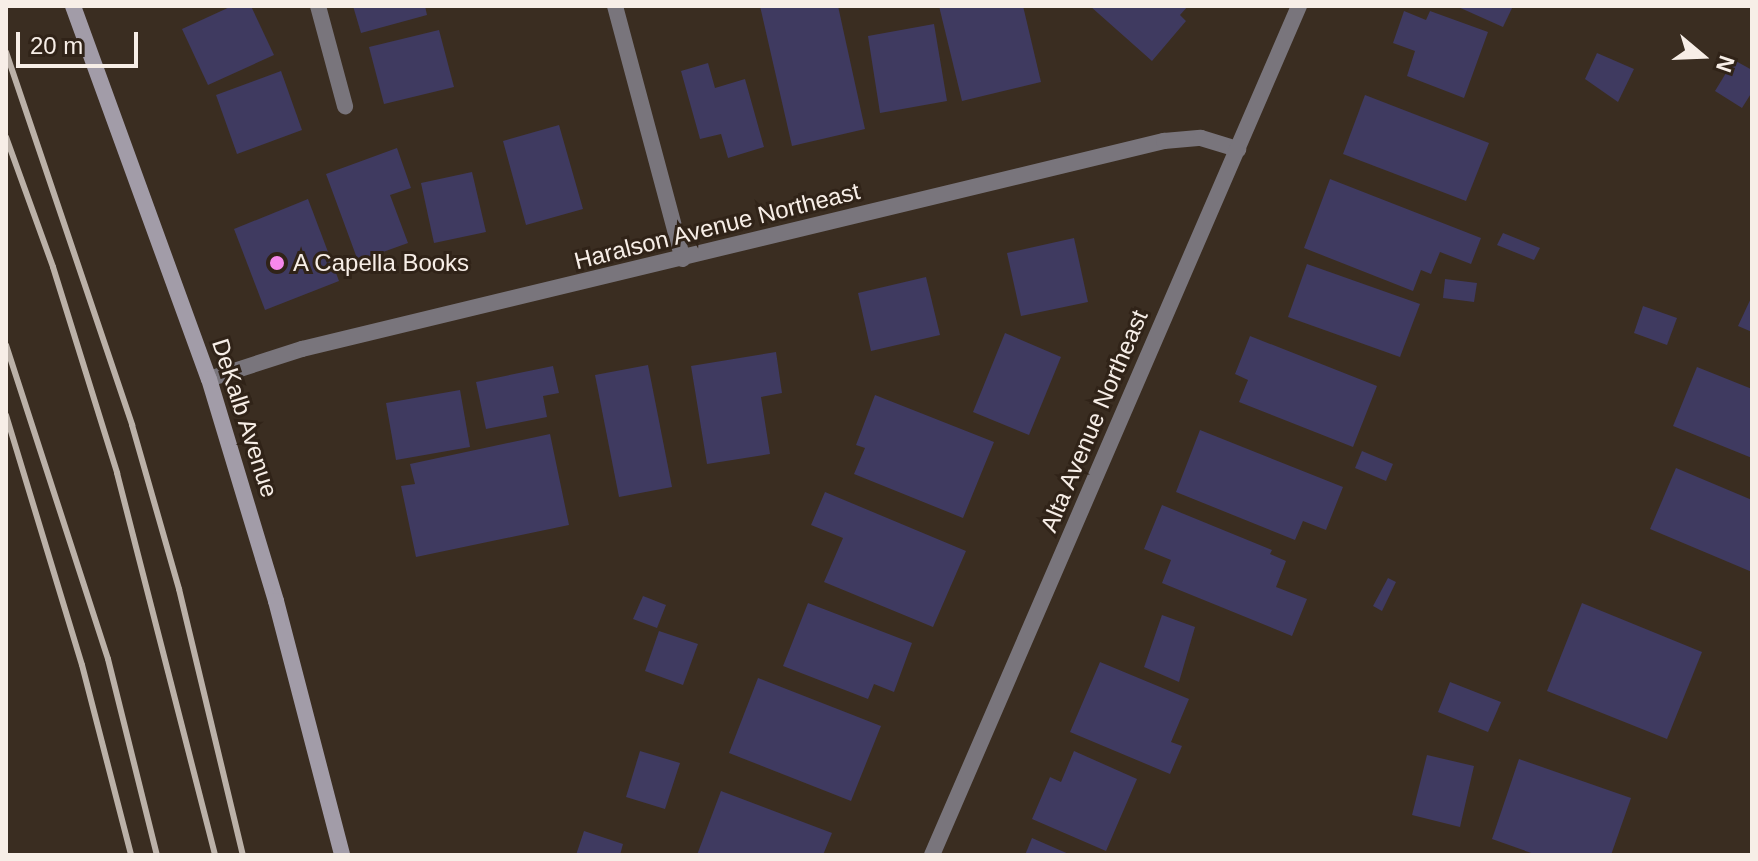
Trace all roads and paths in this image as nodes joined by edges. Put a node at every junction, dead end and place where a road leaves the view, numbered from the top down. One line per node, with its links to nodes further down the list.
1 (73, 6): 8 (main road, DeKalb Avenue)
2 (318, 6): 5 (street)
3 (615, 6): 7 (street)
4 (1299, 6): 6 (street, Alta Avenue Northeast)
5 (345, 106)
6 (1238, 149): 7 (street, Haralson Avenue Northeast); 10 (street, Alta Avenue Northeast)
7 (683, 259): 8 (street, Haralson Avenue Northeast)
8 (209, 379): 9 (main road, DeKalb Avenue)
9 (342, 855)
10 (932, 855)

